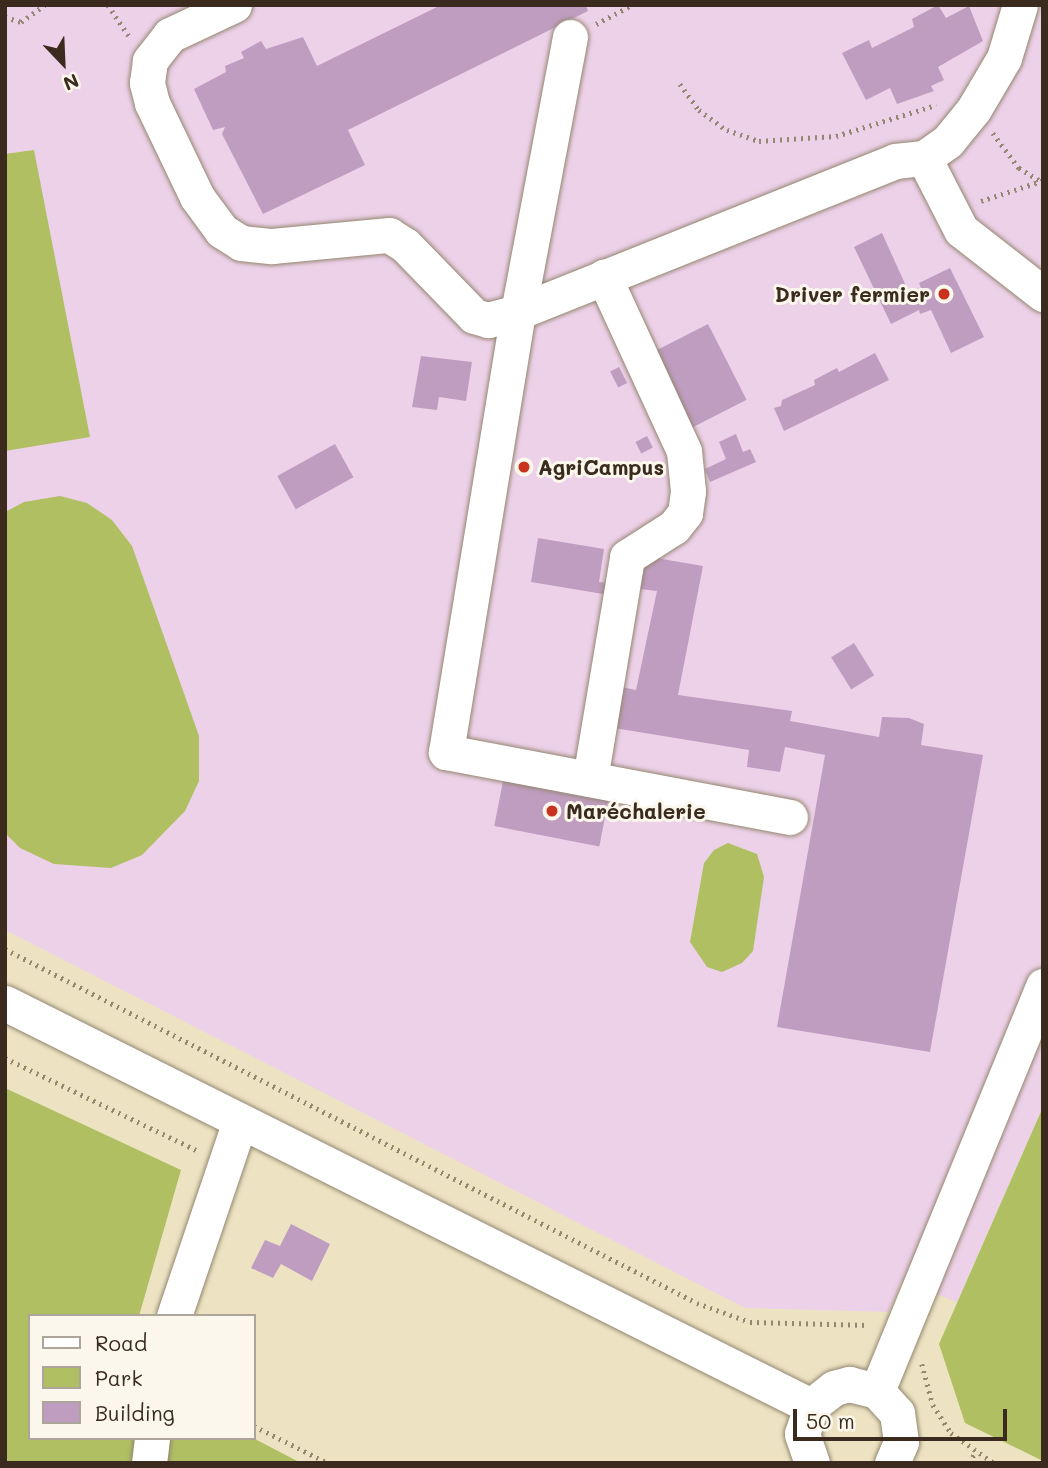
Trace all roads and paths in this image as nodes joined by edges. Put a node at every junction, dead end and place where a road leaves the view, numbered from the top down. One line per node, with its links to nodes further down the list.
1 (44, 5): 5 (path)
2 (234, 5): 14 (street)
3 (632, 5): 6 (path)
4 (1020, 5): 8 (street)
5 (5, 17)
6 (570, 37): 14 (street)
7 (680, 84): 8 (path)
8 (974, 110): 9 (street); 10 (path)
9 (923, 158): 11 (street); 12 (street)
10 (1042, 181): 11 (path)
11 (949, 208): 13 (street)
12 (604, 277): 14 (street); 15 (street)
13 (1043, 294)
14 (518, 312): 15 (street)
15 (590, 779): 16 (street)
16 (790, 817)
17 (5, 949): 24 (path)
18 (1043, 986): 24 (street)
19 (5, 1003): 21 (street)
20 (5, 1058): 22 (path)
21 (240, 1121): 22 (street); 26 (street)
22 (224, 1164): 23 (street)
23 (175, 1314)
24 (900, 1337): 25 (street); 29 (path)
25 (877, 1391): 26 (street); 30 (street)
26 (811, 1406): 33 (street)
27 (256, 1427): 32 (path)
28 (152, 1440): 31 (street)
29 (976, 1451): 34 (path); 35 (path)
30 (899, 1461)
31 (149, 1463)
32 (328, 1463)
33 (812, 1463)
34 (969, 1463)
35 (994, 1463)

